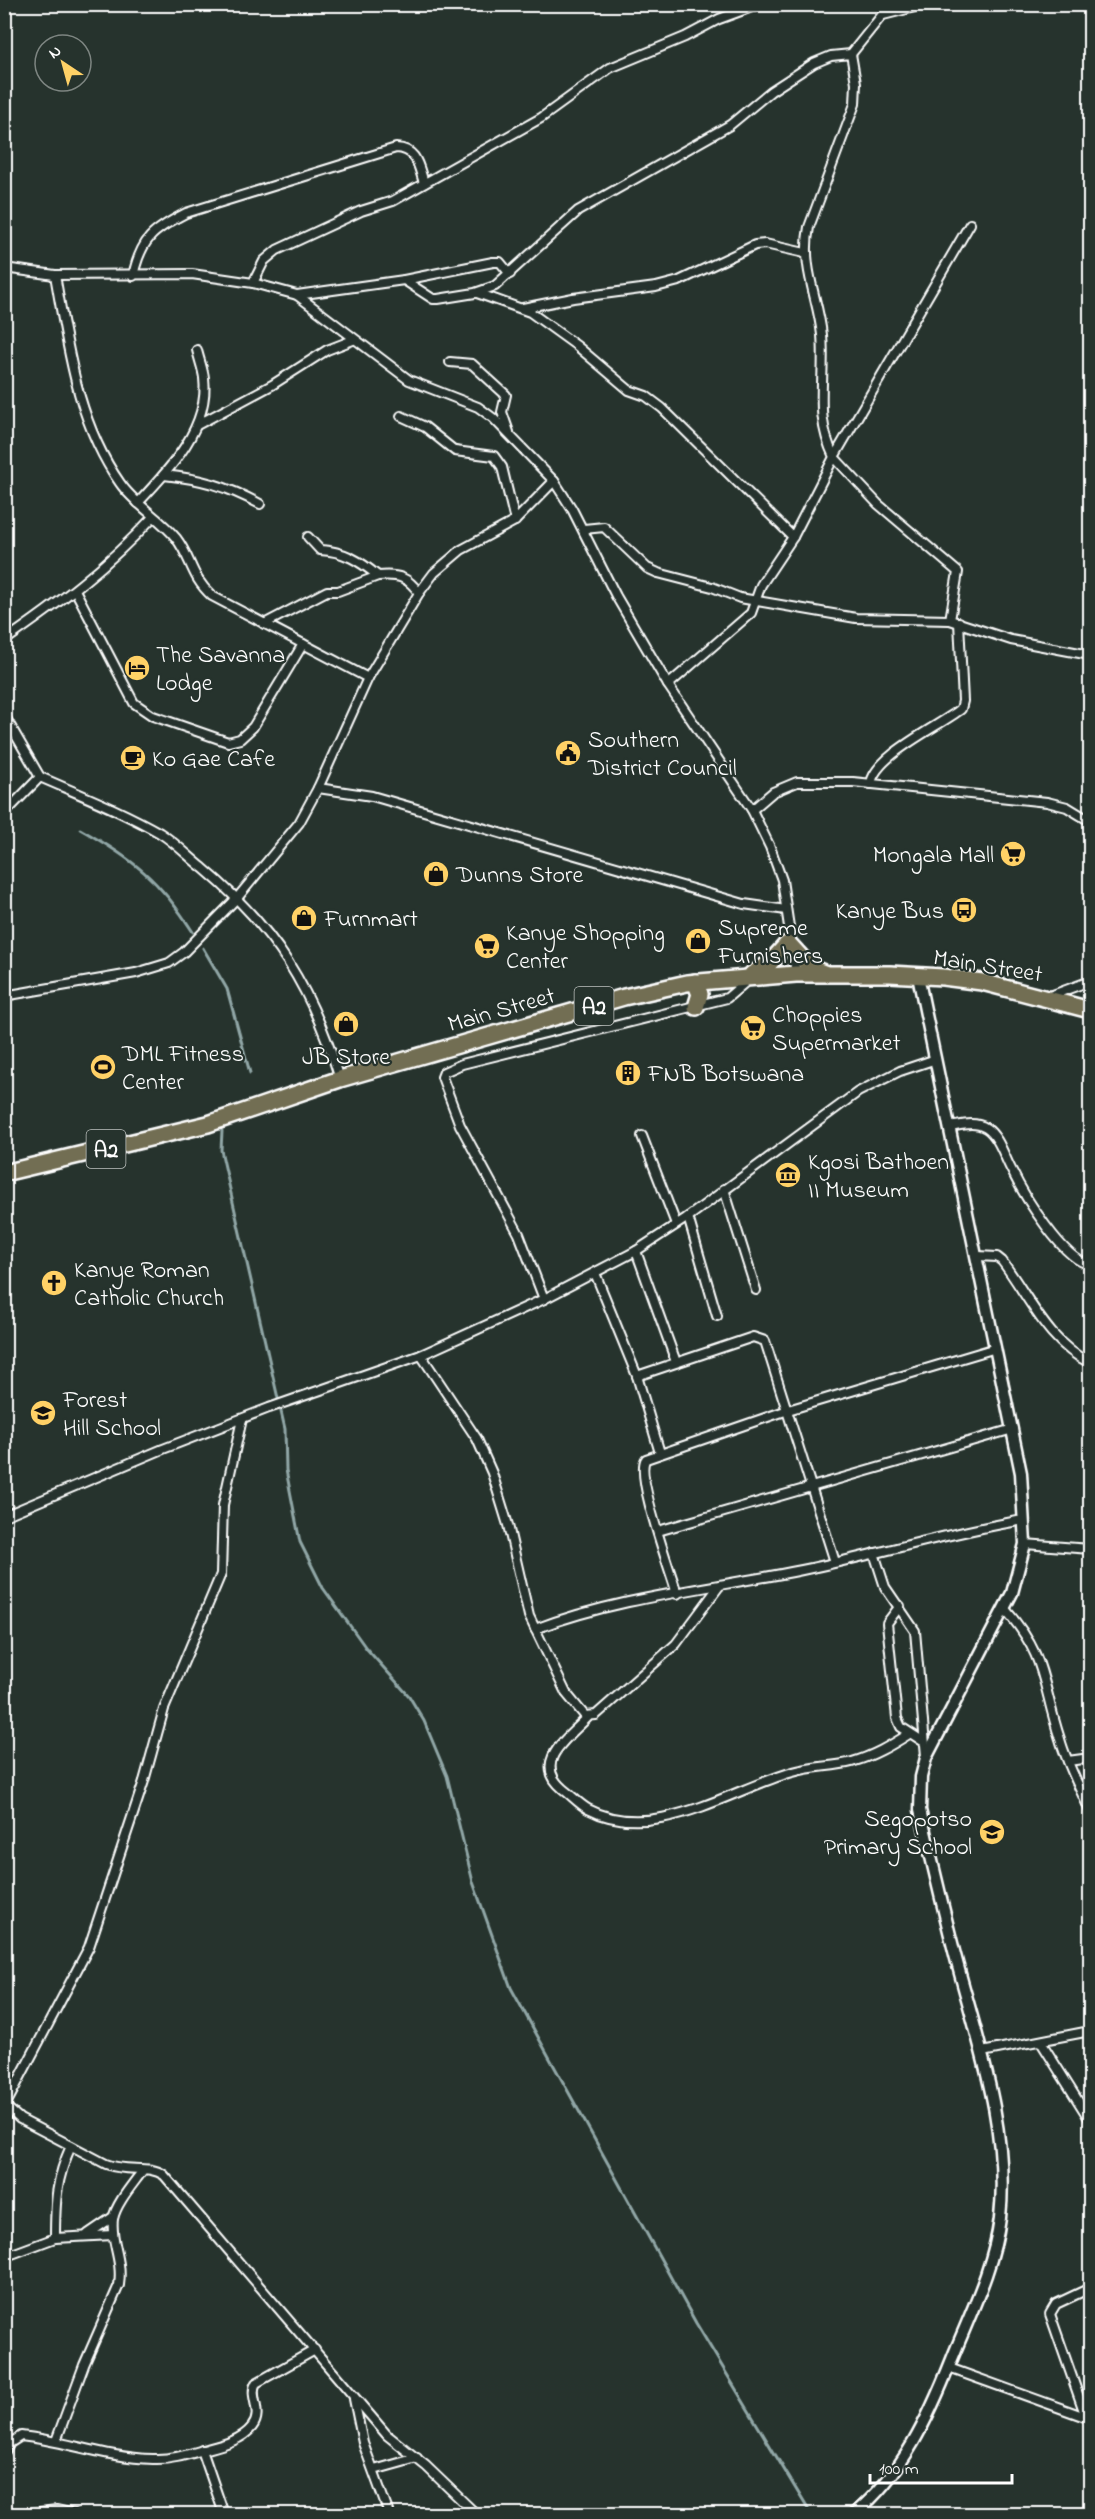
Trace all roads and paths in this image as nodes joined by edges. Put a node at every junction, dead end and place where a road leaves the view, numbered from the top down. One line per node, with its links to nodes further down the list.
1 (760, 4): 6 (street)
2 (891, 4): 4 (street)
3 (927, 4): 4 (street)
4 (883, 15): 5 (street)
5 (851, 54): 8 (street); 10 (street)
6 (424, 183): 12 (street); 14 (street)
7 (970, 224): 24 (street)
8 (805, 253): 17 (street); 24 (street)
9 (4, 268): 11 (street)
10 (510, 274): 13 (street); 15 (street)
11 (55, 275): 12 (street); 27 (street)
12 (133, 276): 14 (street)
13 (404, 280): 15 (street); 16 (street)
14 (253, 283): 16 (street)
15 (475, 293): 17 (street)
16 (297, 295): 18 (street)
17 (523, 308): 33 (street)
18 (353, 339): 22 (street); 23 (street)
19 (197, 350): 22 (street)
20 (450, 362): 23 (street)
21 (401, 416): 30 (street)
22 (197, 425): 25 (street)
23 (510, 434): 26 (street)
24 (834, 457): 33 (street); 38 (street)
25 (164, 475): 27 (street); 28 (street)
26 (554, 481): 30 (street); 31 (street)
27 (138, 503): 29 (street)
28 (260, 504)
29 (153, 517): 35 (street); 39 (street)
30 (515, 522): 36 (street)
31 (584, 529): 37 (street); 44 (street)
32 (308, 537): 34 (street)
33 (793, 537): 37 (street)
34 (378, 576): 36 (street); 39 (street)
35 (75, 590): 40 (street); 41 (street)
36 (419, 593): 43 (street)
37 (754, 600): 38 (street); 44 (street)
38 (954, 621): 42 (street); 47 (street)
39 (264, 624): 41 (street)
40 (4, 641)
41 (303, 644): 43 (street)
42 (1090, 656)
43 (368, 678): 48 (street)
44 (668, 685): 49 (street)
45 (4, 715): 46 (street)
46 (40, 777): 50 (street); 52 (street)
47 (871, 784): 49 (street); 51 (street)
48 (318, 788): 52 (street); 53 (street)
49 (752, 810): 53 (street)
50 (4, 814)
51 (1090, 821)
52 (238, 897): 61 (street); 66 (street)
53 (786, 910): 54 (street)
54 (788, 942): 55 (street); 55 (street); 56 (highway); 58 (highway)
55 (786, 969): 56 (highway, Main Street / A2); 58 (highway, Main Street / A2)
56 (825, 974): 57 (highway, Main Street / A2)
57 (918, 976): 62 (highway, Main Street / A2); 65 (street)
58 (745, 977): 60 (highway, Main Street / A2); 63 (street)
59 (1090, 981): 62 (street)
60 (695, 982): 63 (highway); 66 (highway, Main Street / A2)
61 (4, 996)
62 (1047, 997): 64 (highway, Main Street / A2)
63 (696, 1007): 78 (street)
64 (1090, 1008)
65 (936, 1059): 67 (street); 70 (street)
66 (340, 1079): 69 (highway, Main Street / A2)
67 (950, 1127): 74 (street); 75 (street)
68 (642, 1136): 72 (street)
69 (4, 1173)
70 (724, 1189): 71 (street); 77 (street)
71 (688, 1217): 72 (street); 79 (street)
72 (676, 1224): 73 (street)
73 (636, 1251): 76 (street); 82 (street)
74 (978, 1256): 80 (street); 83 (street)
75 (1090, 1264)
76 (595, 1273): 78 (street); 84 (street)
77 (756, 1290)
78 (544, 1299): 81 (street)
79 (717, 1316)
80 (996, 1348): 85 (street); 87 (street)
81 (421, 1355): 86 (street); 101 (street)
82 (676, 1362): 84 (street); 85 (street)
83 (1090, 1363)
84 (637, 1376): 88 (street)
85 (788, 1410): 88 (street); 89 (street)
86 (242, 1419): 90 (street); 112 (street)
87 (1013, 1429): 89 (street); 91 (street)
88 (660, 1453): 92 (street)
89 (811, 1485): 92 (street); 96 (street)
90 (4, 1516)
91 (1024, 1520): 93 (street); 95 (street)
92 (658, 1531): 98 (street)
93 (1025, 1544): 94 (street); 100 (street)
94 (1090, 1549)
95 (874, 1553): 96 (street); 99 (street)
96 (835, 1562): 97 (street)
97 (720, 1585): 98 (street); 102 (street)
98 (678, 1594): 101 (street)
99 (900, 1606): 103 (street); 104 (street)
100 (1005, 1609): 105 (street); 107 (street)
101 (535, 1629): 102 (street)
102 (588, 1717): 103 (street)
103 (909, 1734): 104 (street)
104 (924, 1742): 105 (street)
105 (926, 1758): 111 (street)
106 (1090, 1758): 107 (street)
107 (1068, 1761): 108 (street)
108 (1090, 1811)
109 (1090, 2031): 110 (street)
110 (1041, 2042): 111 (street); 113 (street)
111 (982, 2052): 123 (street)
112 (5, 2106): 114 (street)
113 (1090, 2120)
114 (70, 2146): 115 (street); 119 (street)
115 (143, 2170): 116 (street); 122 (street)
116 (113, 2217): 117 (street); 118 (street)
117 (87, 2235): 118 (street); 119 (street)
118 (113, 2235): 126 (street)
119 (55, 2238): 120 (street)
120 (4, 2257)
121 (1090, 2288): 125 (street)
122 (315, 2350): 124 (street); 127 (street)
123 (949, 2368): 125 (street); 136 (street)
124 (353, 2398): 129 (street); 130 (street)
125 (1088, 2418)
126 (56, 2441): 127 (street); 128 (street)
127 (202, 2450): 133 (street)
128 (4, 2453)
129 (417, 2458): 130 (street); 135 (street)
130 (374, 2470): 134 (street)
131 (23, 2514): 132 (street)
132 (75, 2514)
133 (224, 2514)
134 (389, 2514)
135 (476, 2514)
136 (854, 2514)

